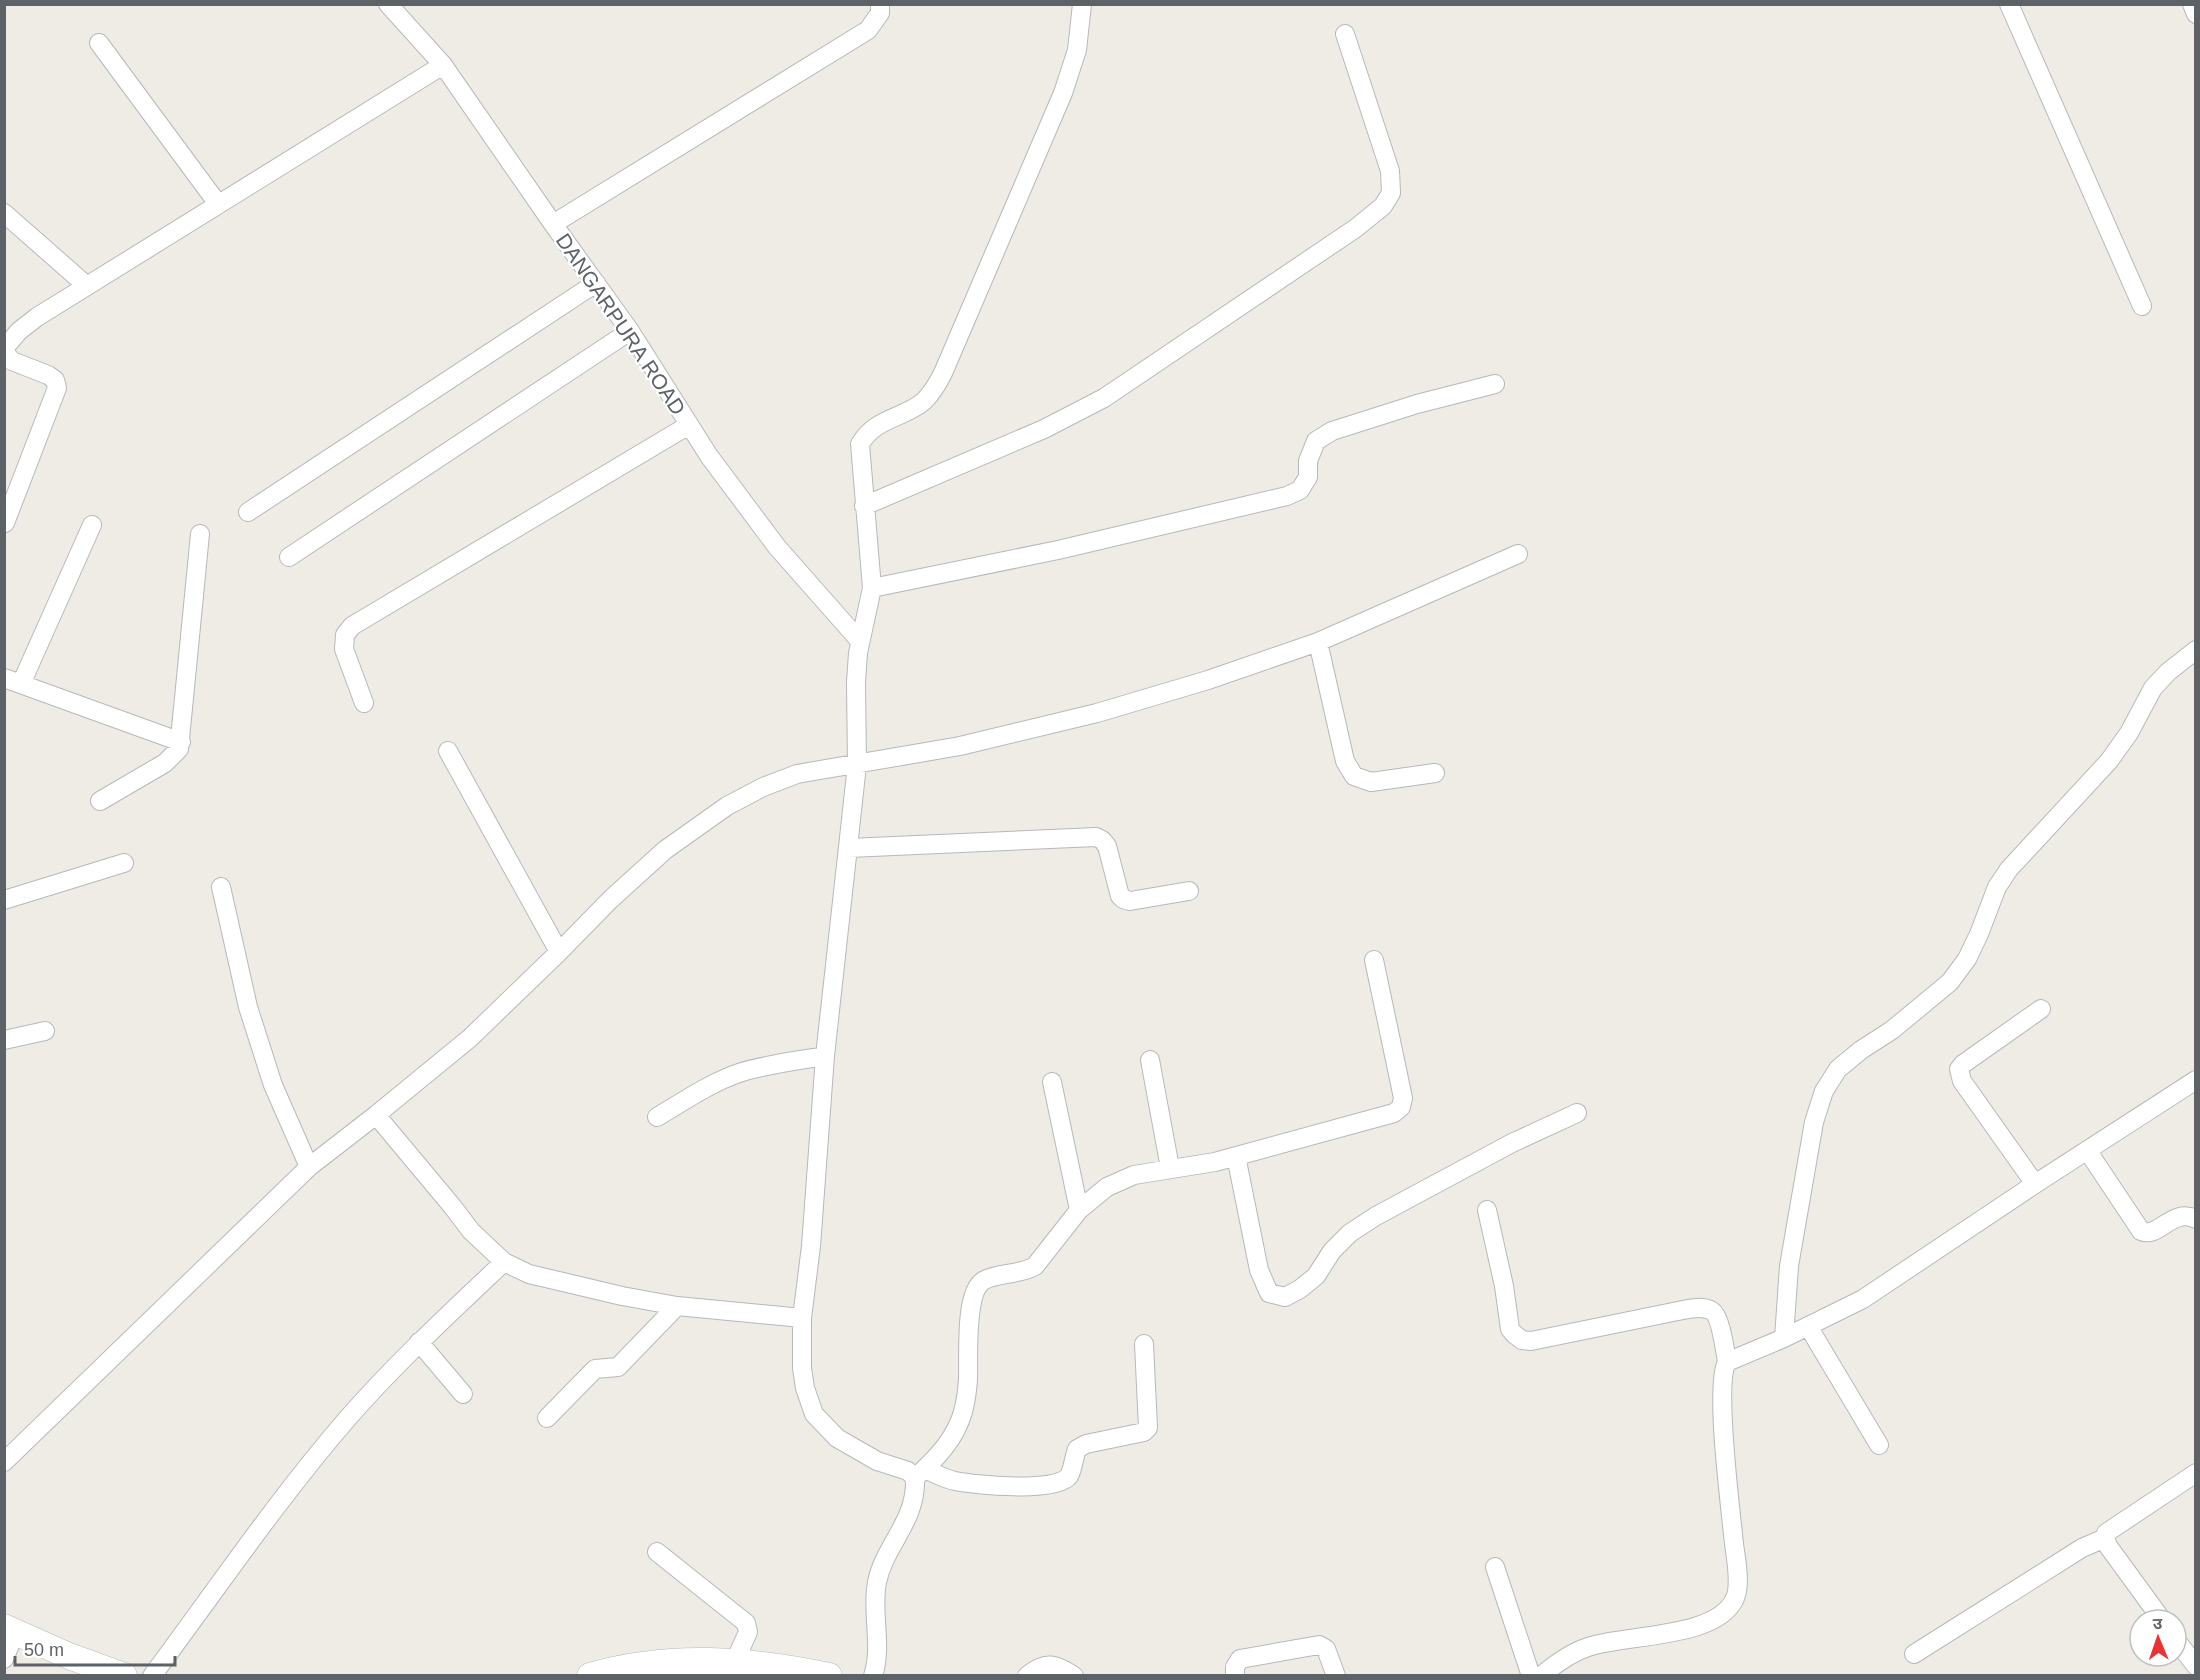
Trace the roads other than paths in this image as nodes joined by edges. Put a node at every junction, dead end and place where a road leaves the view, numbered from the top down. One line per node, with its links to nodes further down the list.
1 (388, 4): 9 (street, DANGARPURA ROAD)
2 (880, 4): 12 (street)
3 (1082, 4): 19 (street)
4 (2009, 4): 15 (street)
5 (2192, 4): 6 (street)
6 (2196, 14)
7 (1345, 34): 19 (street)
8 (99, 43): 10 (street)
9 (443, 65): 10 (street); 12 (street, DANGARPURA ROAD)
10 (218, 204): 14 (street)
11 (4, 213): 14 (street)
12 (553, 224): 13 (street, DANGARPURA ROAD)
13 (596, 283): 16 (street, DANGARPURA ROAD); 20 (street)
14 (87, 286): 21 (street)
15 (2142, 306)
16 (630, 331): 18 (street, DANGARPURA ROAD); 25 (street)
17 (1495, 384): 26 (street)
18 (689, 425): 27 (street, DANGARPURA ROAD); 31 (street)
19 (864, 506): 26 (street)
20 (248, 512)
21 (5, 523)
22 (92, 525): 30 (street)
23 (200, 534): 32 (street)
24 (1518, 554): 28 (street)
25 (289, 557)
26 (872, 588): 27 (street)
27 (859, 640): 34 (street)
28 (1318, 642): 34 (street); 35 (street)
29 (2196, 650): 66 (street)
30 (13, 681): 32 (street)
31 (364, 703)
32 (181, 742): 36 (street)
33 (448, 751): 42 (street)
34 (857, 765): 37 (street); 42 (street)
35 (1435, 773)
36 (100, 801)
37 (849, 848): 40 (street); 47 (street)
38 (124, 863): 41 (street)
39 (222, 887): 56 (street)
40 (1189, 891)
41 (4, 900)
42 (559, 952): 52 (street)
43 (1374, 960): 55 (street)
44 (2041, 1010): 58 (street)
45 (45, 1031): 46 (street)
46 (4, 1040)
47 (825, 1056): 53 (street); 64 (street)
48 (1150, 1060): 57 (street)
49 (2196, 1080): 54 (street)
50 (1052, 1082): 59 (street)
51 (1577, 1113): 55 (street)
52 (376, 1115): 56 (street); 62 (street)
53 (657, 1117)
54 (2087, 1150): 58 (street); 61 (street)
55 (1236, 1156): 57 (street)
56 (309, 1167): 73 (street)
57 (1170, 1168): 59 (street)
58 (2035, 1184): 65 (street)
59 (1079, 1210): 75 (street)
60 (1487, 1210): 69 (street)
61 (2196, 1219)
62 (504, 1262): 63 (street); 67 (street)
63 (677, 1306): 64 (street); 71 (street)
64 (802, 1318): 75 (street)
65 (1808, 1326): 66 (street); 72 (street)
66 (1784, 1338): 69 (street)
67 (419, 1342): 70 (street); 85 (street)
68 (1144, 1344): 75 (street)
69 (1727, 1362): 94 (street)
70 (463, 1394)
71 (548, 1418)
72 (1879, 1445)
73 (4, 1462)
74 (2196, 1473): 76 (street)
75 (920, 1474): 88 (street)
76 (2105, 1538): 79 (street); 81 (street)
77 (657, 1552): 83 (street)
78 (1495, 1567): 93 (street)
79 (2153, 1608)
80 (10, 1630): 82 (street); 84 (street)
81 (1914, 1654)
82 (4, 1659)
83 (737, 1666): 86 (street); 87 (street)
84 (124, 1676)
85 (152, 1676)
86 (590, 1676)
87 (829, 1676)
88 (873, 1676)
89 (1027, 1676): 90 (street)
90 (1074, 1676)
91 (1235, 1676): 92 (street)
92 (1336, 1676)
93 (1531, 1676)
94 (1541, 1676)

